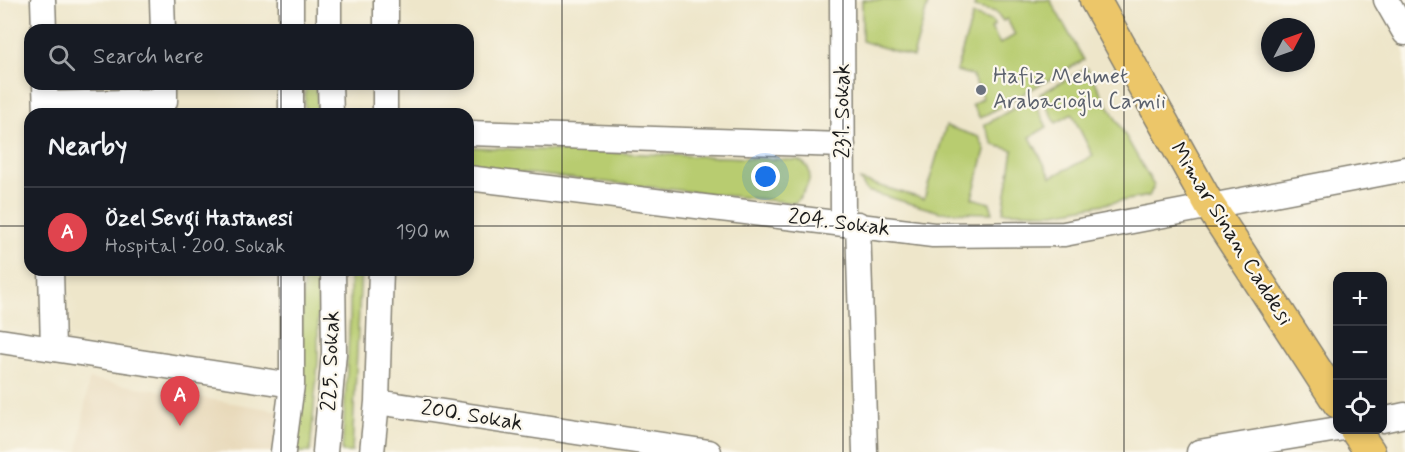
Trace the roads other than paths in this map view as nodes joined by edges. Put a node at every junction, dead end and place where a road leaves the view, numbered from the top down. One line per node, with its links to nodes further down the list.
1 (43, 0): 9 (street)
2 (162, 0): 10 (street)
3 (291, 0): 11 (street)
4 (329, 0): 12 (street)
5 (386, 0): 13 (street)
6 (842, 0): 24 (street, 231. Sokak)
7 (1095, 0): 27 (main road, Mimar Sinan Caddesi)
8 (1386, 0): 14 (street)
9 (44, 24)
10 (163, 24)
11 (291, 24)
12 (329, 24)
13 (386, 24)
14 (1405, 33)
15 (165, 90): 19 (street)
16 (291, 90): 20 (street)
17 (330, 90): 21 (street)
18 (385, 90): 22 (street)
19 (46, 101)
20 (291, 108)
21 (331, 108)
22 (385, 108)
23 (474, 133): 24 (street)
24 (843, 145): 28 (street, 231. Sokak)
25 (1405, 169): 27 (street, 204. Sokak)
26 (474, 179): 28 (street, 204. Sokak)
27 (1210, 206): 28 (street, 204. Sokak); 36 (main road, Mimar Sinan Caddesi)
28 (851, 223): 46 (street, 231. Sokak)
29 (51, 276): 34 (street)
30 (292, 276): 35 (street)
31 (333, 276): 43 (street, 225. Sokak)
32 (381, 276): 37 (street, 225. Sokak)
33 (0, 341): 34 (street)
34 (53, 349): 35 (street)
35 (292, 385): 42 (street)
36 (1333, 395)
37 (377, 402): 44 (street, 225. Sokak); 45 (street, 200. Sokak)
38 (1405, 415): 39 (street)
39 (1387, 419)
40 (1333, 430): 47 (street)
41 (1358, 434): 48 (main road)
42 (283, 452)
43 (325, 452)
44 (372, 452)
45 (709, 452)
46 (865, 452)
47 (1199, 452)
48 (1370, 452)

